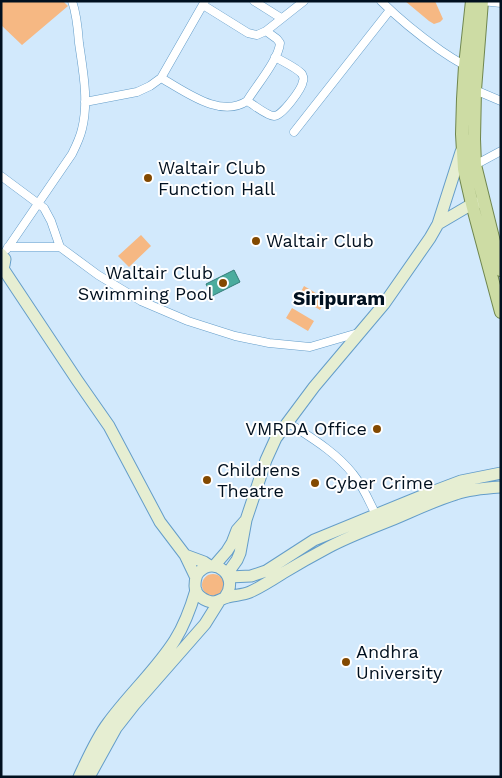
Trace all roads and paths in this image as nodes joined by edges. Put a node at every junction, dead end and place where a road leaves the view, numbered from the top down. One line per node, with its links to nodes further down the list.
1 (72, 1): 18 (street)
2 (254, 1): 10 (street)
3 (304, 1): 10 (street)
4 (381, 1): 9 (street)
5 (472, 1): 13 (main road)
6 (482, 1): 8 (street); 13 (main road)
7 (204, 3): 11 (street); 14 (street)
8 (501, 3)
9 (390, 10): 13 (street); 19 (street)
10 (281, 18): 11 (street)
11 (266, 31): 12 (street)
12 (275, 57): 16 (street); 16 (street)
13 (471, 67): 15 (main road); 20 (main road)
14 (161, 78): 16 (street); 18 (street)
15 (475, 90): 17 (street); 22 (main road)
16 (247, 100)
17 (501, 101)
18 (85, 102): 25 (street)
19 (294, 132)
20 (462, 148): 24 (main road); 26 (street)
21 (501, 151): 22 (street)
22 (475, 165): 24 (main road)
23 (1, 176): 25 (street)
24 (478, 203): 26 (street); 29 (main road); 30 (main road)
25 (38, 204): 27 (street); 28 (street)
26 (438, 224): 31 (street)
27 (60, 247): 28 (street); 31 (street)
28 (3, 258): 37 (street)
29 (501, 270)
30 (501, 312)
31 (360, 333): 32 (street)
32 (288, 422): 35 (street); 36 (street)
33 (501, 472): 35 (street)
34 (501, 487): 42 (street)
35 (376, 515): 39 (street)
36 (246, 520): 38 (street); 39 (street)
37 (185, 555): 38 (street); 40 (street)
38 (212, 566): 39 (street); 40 (street)
39 (228, 575): 42 (street)
40 (196, 578): 41 (street)
41 (196, 590): 42 (street); 43 (street)
42 (223, 599): 44 (street)
43 (79, 777)
44 (89, 777)

